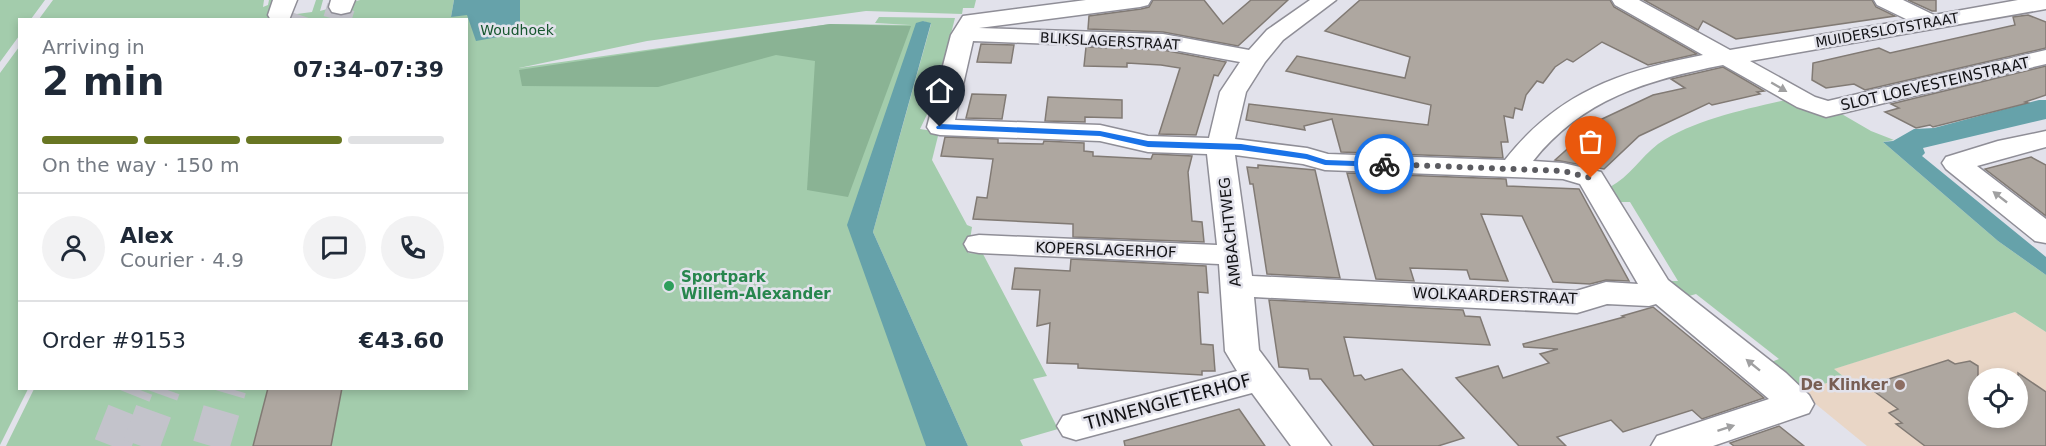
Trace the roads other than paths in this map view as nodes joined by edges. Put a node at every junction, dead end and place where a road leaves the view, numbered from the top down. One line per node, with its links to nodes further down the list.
1 (1140, 0): 7 (street)
2 (1325, 0): 8 (street, AMBACHTWEG)
3 (1623, 0): 10 (street, SLOT LOEVESTEINSTRAAT)
4 (1885, 0): 6 (street)
5 (2046, 2): 6 (street, MUIDERSLOTSTRAAT)
6 (1931, 22): 10 (street, MUIDERSLOTSTRAAT)
7 (968, 24): 8 (street, BLIKSLAGERSTRAAT); 12 (street)
8 (1255, 57): 12 (street, AMBACHTWEG)
9 (2046, 57): 10 (street, SLOT LOEVESTEINSTRAAT, one-way to 9)
10 (1728, 58): 13 (street, MUIDERSLOTSTRAAT)
11 (2046, 139): 14 (street, one-way to 11)
12 (1220, 147): 13 (street); 16 (street, AMBACHTWEG)
13 (1513, 169): 17 (street)
14 (2046, 234)
15 (979, 244): 16 (street, KOPERSLAGERHOF)
16 (1234, 271): 17 (street, WOLKAARDERSTRAAT); 18 (street, AMBACHTWEG)
17 (1662, 292): 21 (street, one-way to 17)
18 (1260, 378): 19 (street, TINNENGIETERHOF); 20 (street, AMBACHTWEG)
19 (1076, 426)
20 (1312, 446)
21 (1670, 446)

